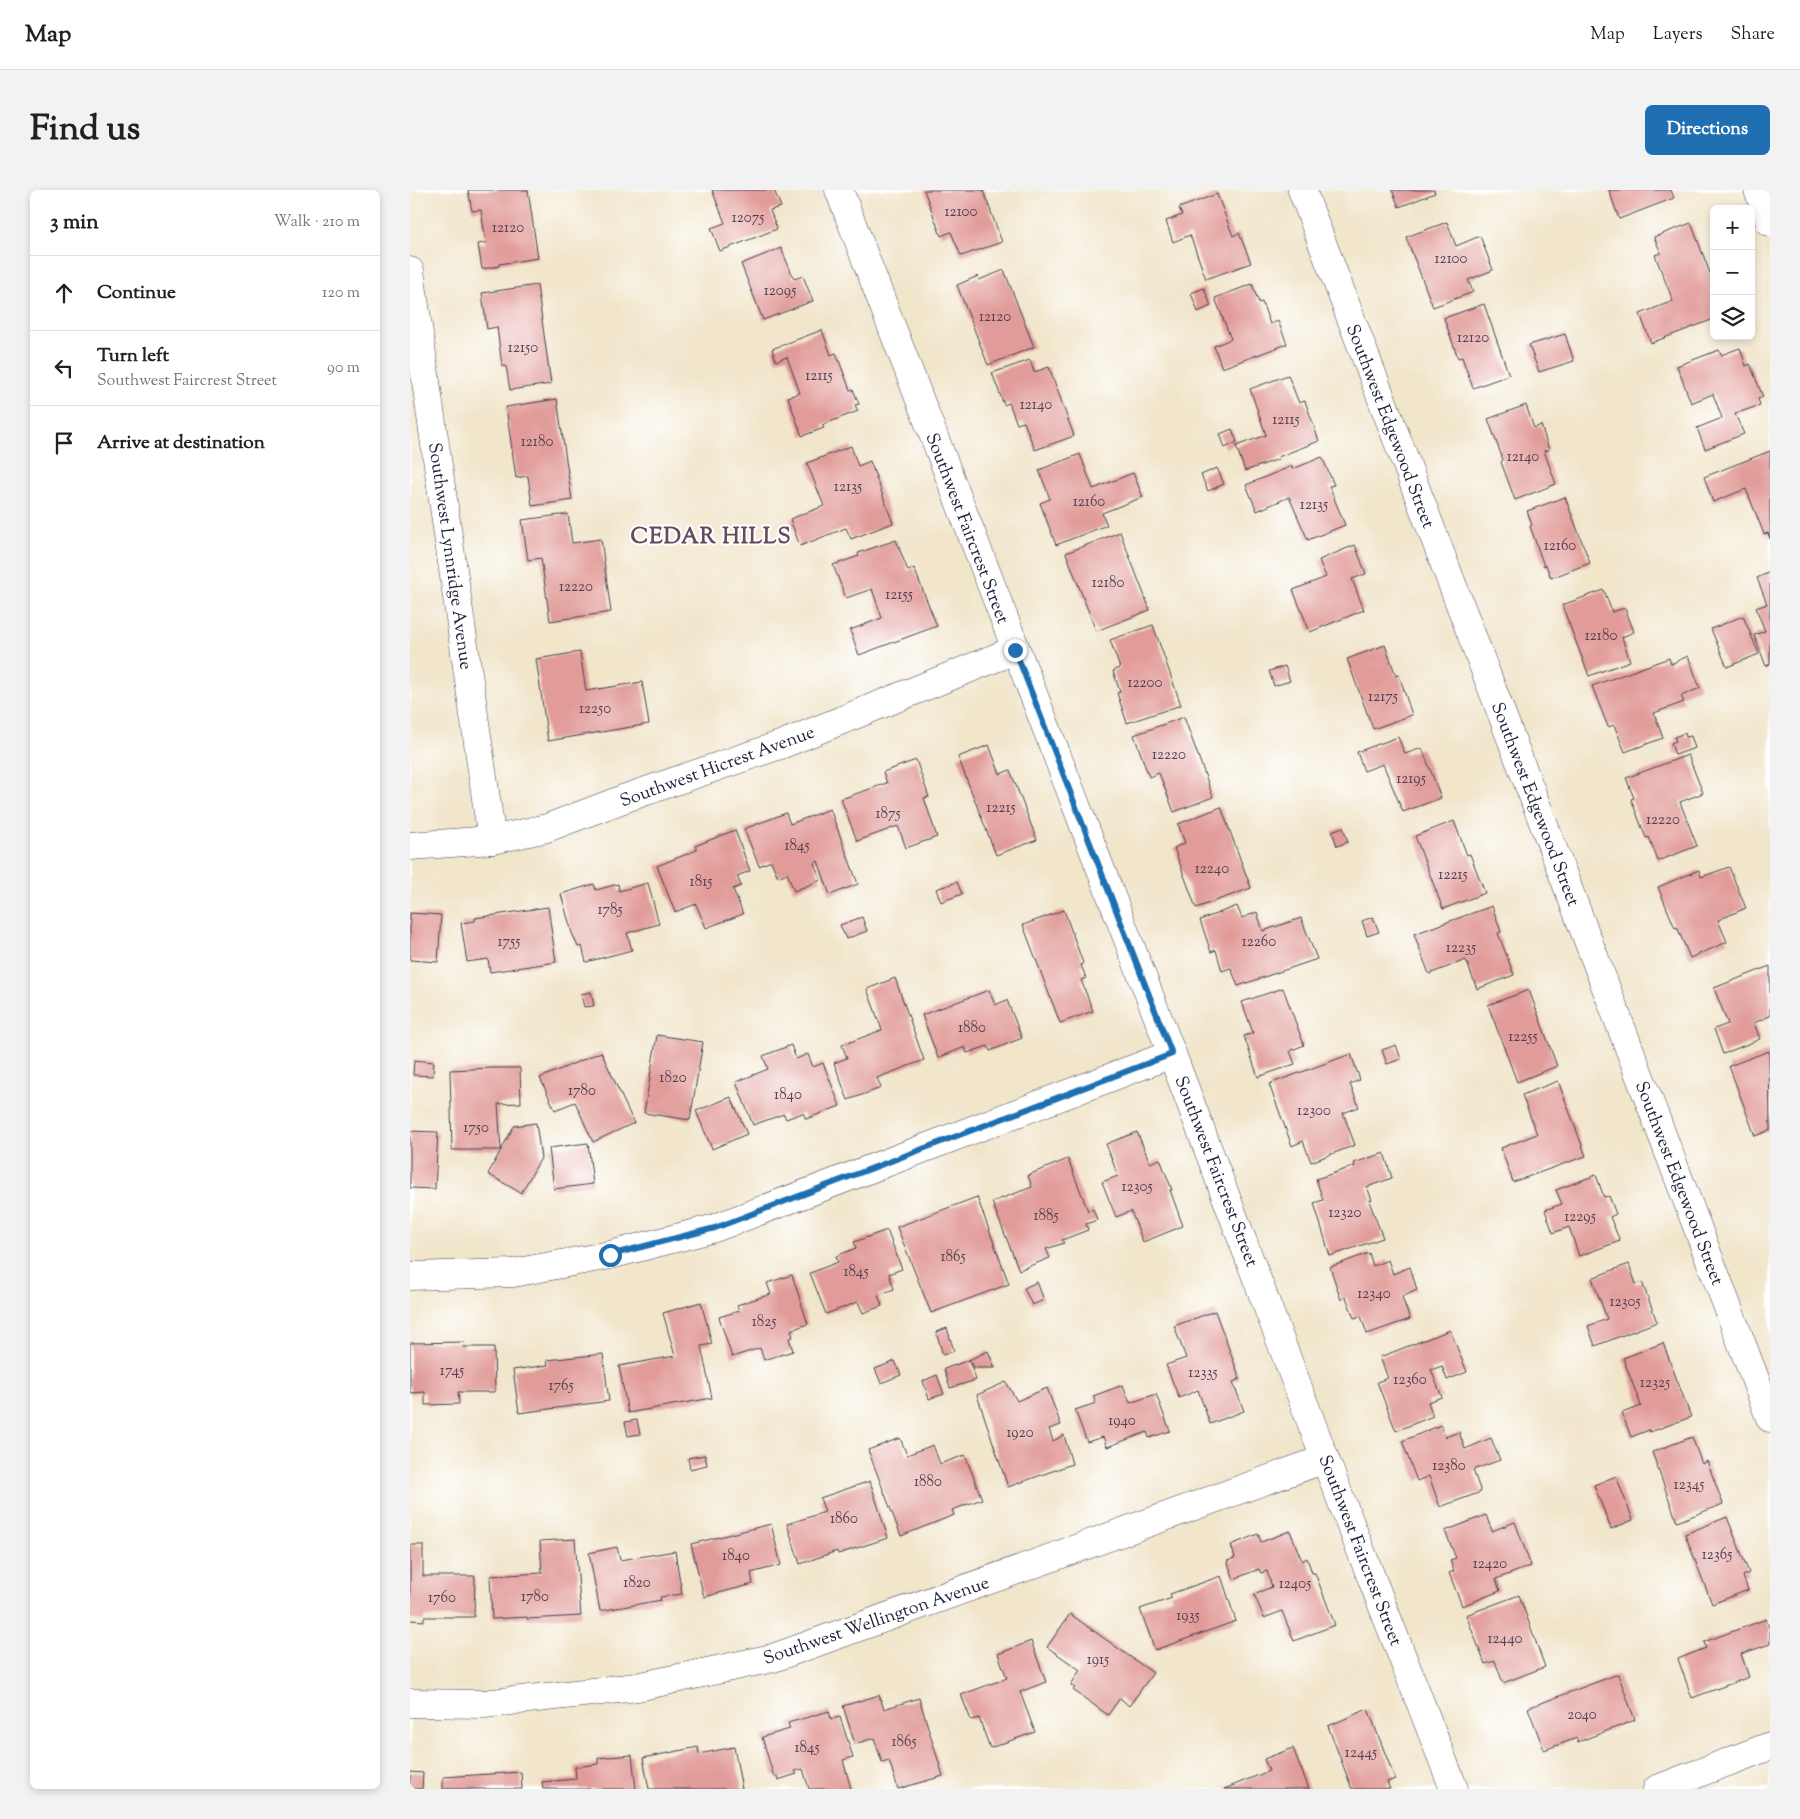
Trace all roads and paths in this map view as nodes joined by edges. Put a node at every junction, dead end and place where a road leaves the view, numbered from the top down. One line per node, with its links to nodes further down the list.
1 (839, 190): 6 (street, Southwest Faircrest Street)
2 (1302, 190): 11 (street, Southwest Edgewood Street)
3 (1758, 190): 4 (street)
4 (1770, 222)
5 (410, 271): 7 (street, Southwest Lynnridge Avenue)
6 (1015, 650): 7 (street, Southwest Hicrest Avenue); 9 (street, Southwest Faircrest Street)
7 (492, 840): 8 (street, Southwest Hicrest Avenue)
8 (410, 846)
9 (1172, 1054): 10 (street); 12 (street, Southwest Faircrest Street)
10 (410, 1276)
11 (1770, 1418)
12 (1325, 1459): 13 (street, Southwest Wellington Avenue); 15 (street, Southwest Faircrest Street)
13 (410, 1703)
14 (1770, 1746): 16 (street)
15 (1454, 1789)
16 (1658, 1789)

